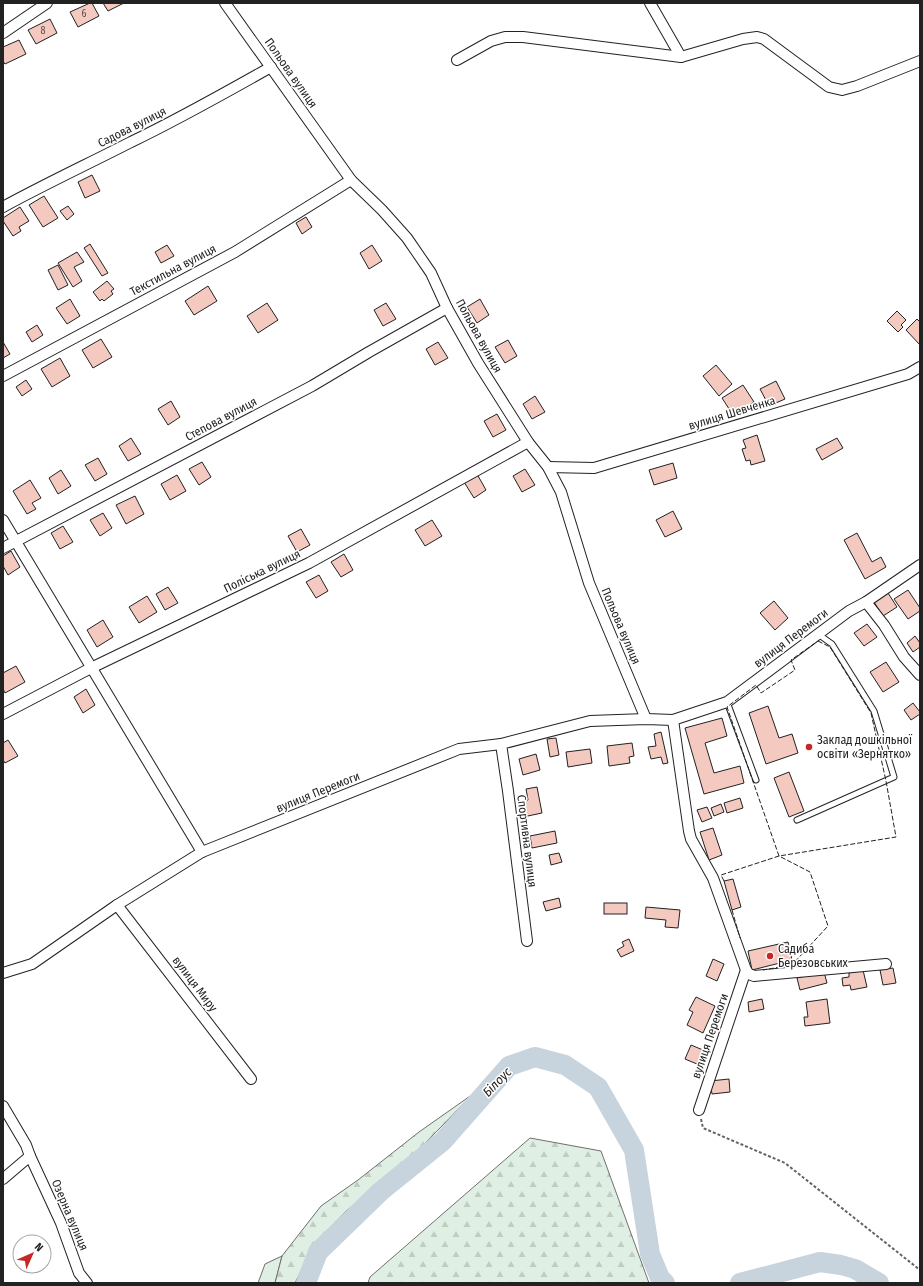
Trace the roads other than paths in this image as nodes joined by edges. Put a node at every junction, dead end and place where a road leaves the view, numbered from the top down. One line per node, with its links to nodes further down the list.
1 (47, 3): 4 (street)
2 (225, 3): 8 (street, Польова вулиця)
3 (650, 3): 5 (street)
4 (3, 33)
5 (680, 57): 6 (street); 7 (street)
6 (457, 60)
7 (920, 60)
8 (271, 67): 9 (street, Польова вулиця); 10 (street, Садова вулиця)
9 (351, 180): 11 (street, Польова вулиця); 13 (street, Текстильна вулиця)
10 (3, 207)
11 (447, 308): 14 (street, Польова вулиця); 17 (street, Степова вулиця)
12 (920, 367): 15 (street, вулиця Шевченка)
13 (3, 376)
14 (528, 442): 15 (street, Польова вулиця); 22 (street, Поліська вулиця)
15 (548, 467): 26 (street, Польова вулиця)
16 (3, 520): 17 (street)
17 (16, 541): 18 (street, Степова вулиця); 22 (street)
18 (3, 548)
19 (920, 565): 20 (street, вулиця Перемоги)
20 (866, 602): 21 (street, вулиця Перемоги); 23 (street)
21 (818, 634): 24 (street, вулиця Перемоги); 30 (lane)
22 (91, 668): 25 (street, Поліська вулиця); 31 (street)
23 (920, 675)
24 (727, 702): 27 (street, вулиця Перемоги); 29 (lane)
25 (3, 714)
26 (646, 719): 27 (street, вулиця Перемоги); 28 (street, вулиця Перемоги)
27 (673, 720): 35 (street)
28 (501, 744): 31 (street, вулиця Перемоги); 33 (street, Спортивна вулиця)
29 (756, 780)
30 (797, 820)
31 (202, 852): 32 (street, вулиця Перемоги)
32 (117, 905): 36 (street, вулиця Перемоги); 37 (street, вулиця Миру)
33 (527, 941)
34 (886, 964): 35 (street)
35 (746, 970): 39 (street, вулиця Перемоги)
36 (3, 973)
37 (251, 1079)
38 (3, 1106): 40 (street, Озерна вулиця)
39 (698, 1110)
40 (30, 1156): 41 (street); 42 (street, Озерна вулиця)
41 (3, 1179)
42 (88, 1283)

